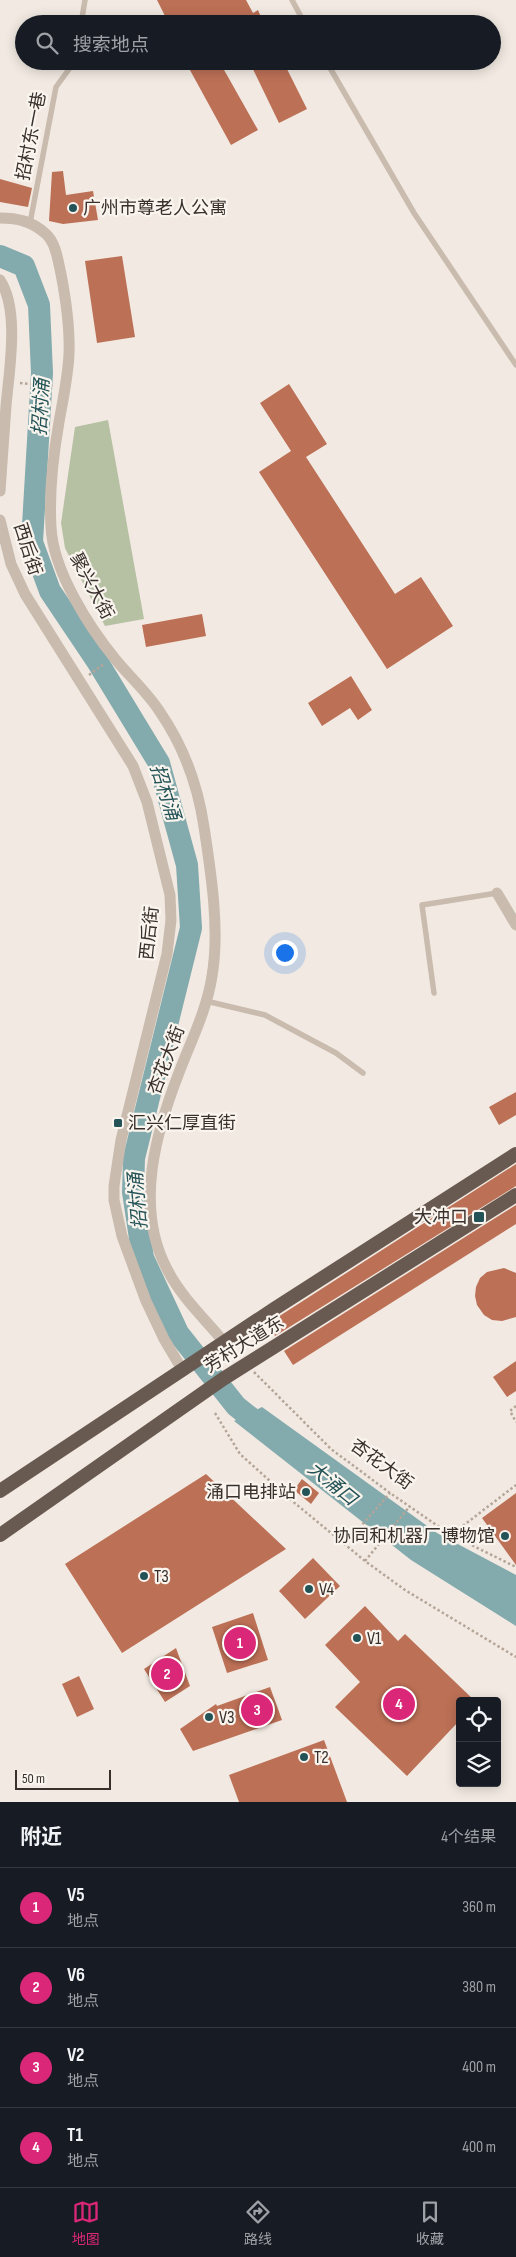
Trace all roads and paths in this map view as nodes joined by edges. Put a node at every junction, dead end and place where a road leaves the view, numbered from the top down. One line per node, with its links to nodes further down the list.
1 (85, 0): 3 (lane)
2 (292, 0): 4 (lane)
3 (82, 15)
4 (300, 15)
5 (68, 70): 8 (lane, 招村东一巷)
6 (331, 70): 10 (lane)
7 (0, 218): 8 (street, 聚兴大街)
8 (30, 223): 15 (street, 聚兴大街)
9 (0, 280): 13 (street)
10 (516, 365)
11 (22, 383): 12 (path)
12 (55, 386)
13 (0, 491)
14 (0, 520): 16 (street, 西后街)
15 (114, 657): 16 (path); 17 (street, 聚兴大街)
16 (80, 682): 27 (street, 西后街)
17 (191, 770): 21 (street, 杏花大街)
18 (497, 893): 19 (street); 20 (lane)
19 (516, 925)
20 (434, 993)
21 (206, 1001): 22 (lane); 25 (street, 杏花大街)
22 (363, 1073)
23 (516, 1154): 25 (highway, 芳村大道东)
24 (516, 1195): 26 (highway, 芳村大道东)
25 (224, 1342): 27 (highway, 芳村大道东)
26 (247, 1364): 33 (path, 杏花大街); 35 (highway, 芳村大道东)
27 (188, 1368): 32 (highway, 芳村大道东)
28 (516, 1406): 30 (path)
29 (215, 1413): 37 (path)
30 (516, 1422)
31 (516, 1485): 36 (path)
32 (0, 1492)
33 (390, 1493): 34 (path, 杏花大街); 37 (path)
34 (410, 1506): 36 (path, 杏花大街); 38 (path)
35 (0, 1535)
36 (451, 1535): 39 (path, 杏花大街)
37 (346, 1543): 38 (path)
38 (365, 1561): 40 (path)
39 (515, 1565)
40 (516, 1657)

